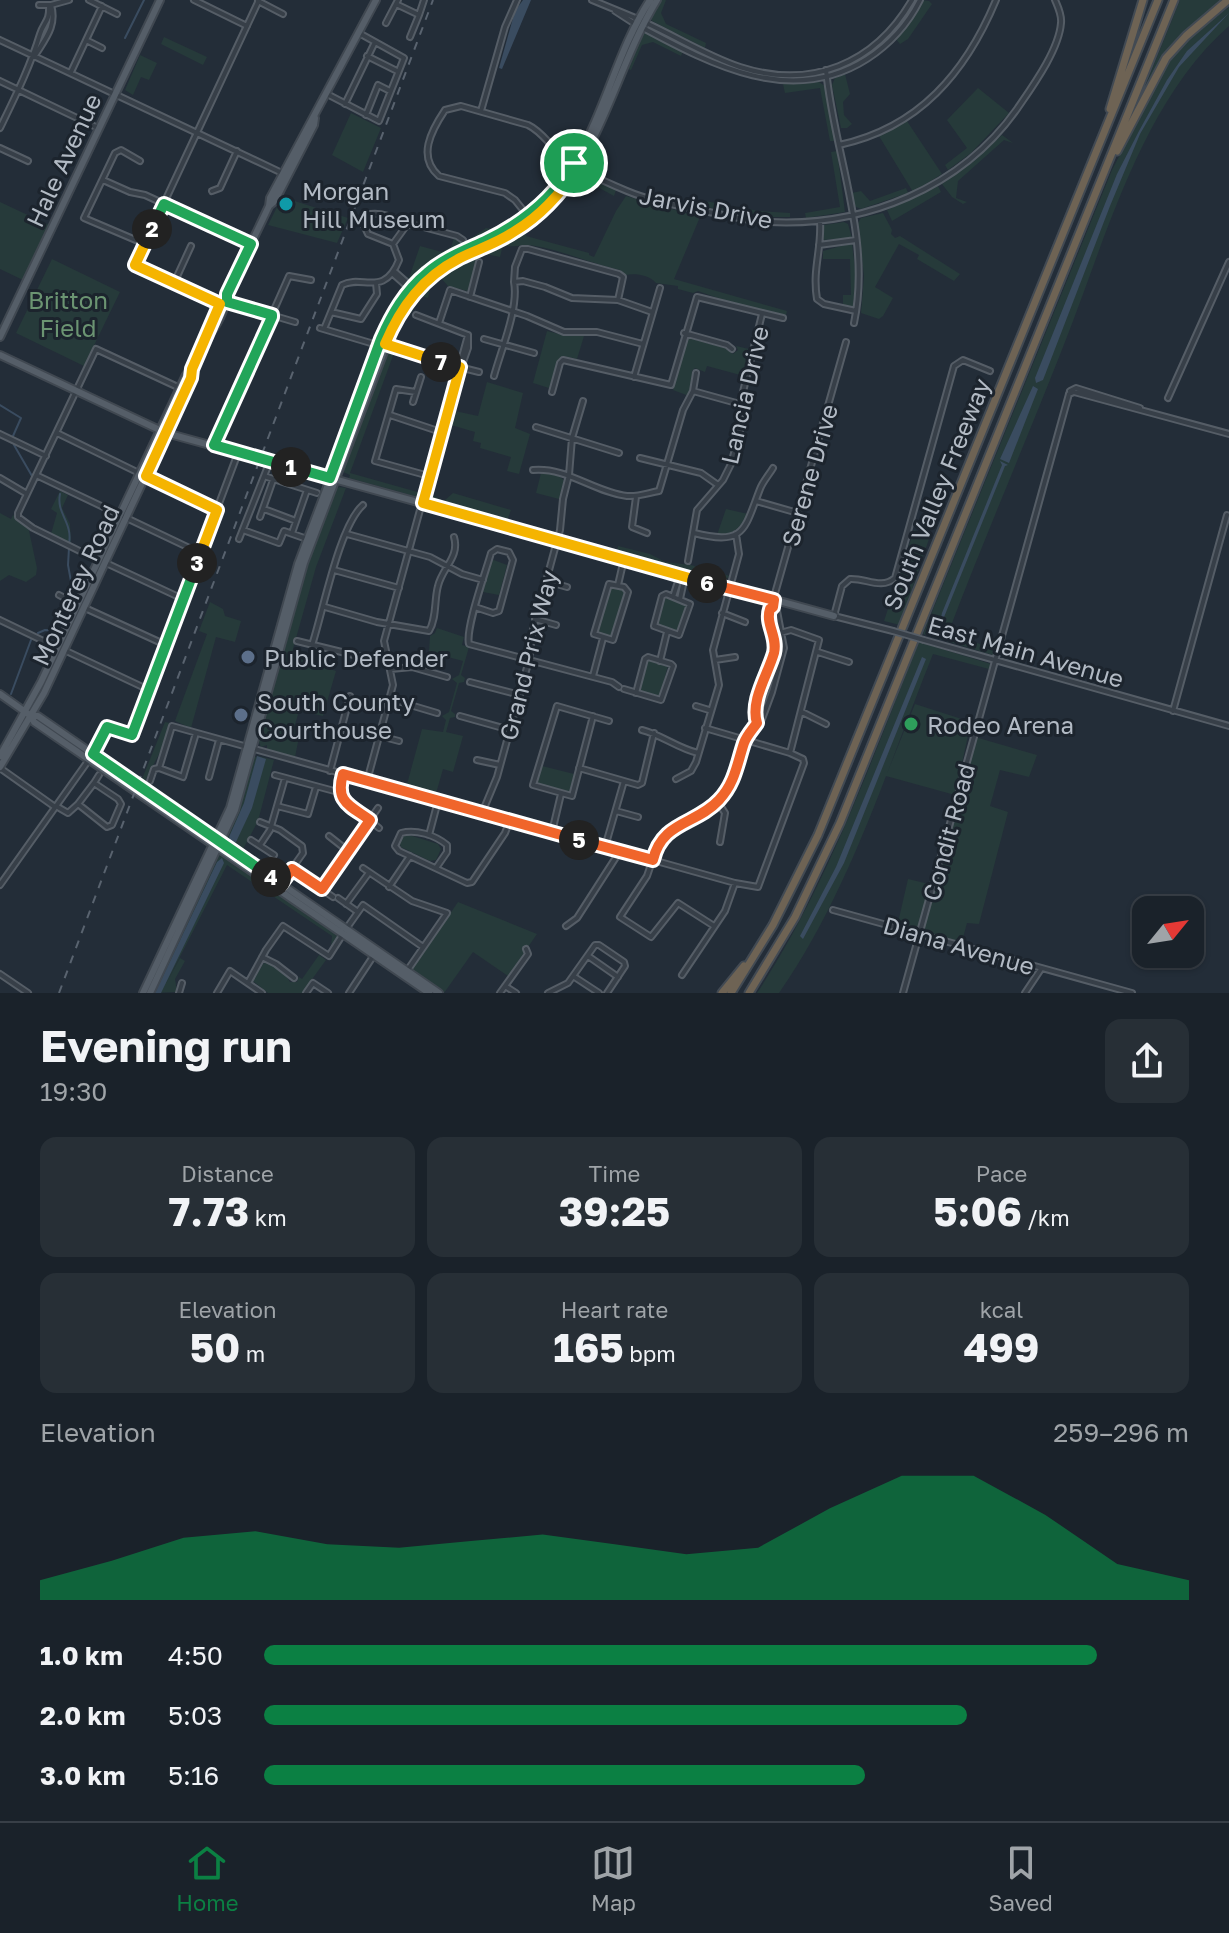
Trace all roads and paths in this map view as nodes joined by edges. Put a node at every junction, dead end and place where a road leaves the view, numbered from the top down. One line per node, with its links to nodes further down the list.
1 (69, 0): 22 (street)
2 (89, 0): 23 (street)
3 (160, 0): 45 (main road, Hale Avenue)
4 (194, 0): 29 (street)
5 (259, 0): 25 (street); 29 (street)
6 (376, 0): 30 (main road, Monterey Road)
7 (424, 0): 26 (street)
8 (517, 0): 48 (street)
9 (592, 0): 28 (street)
10 (650, 0): 28 (main road)
11 (657, 0): 28 (main road)
12 (912, 0): 38 (street)
13 (920, 0): 41 (street)
14 (996, 0): 53 (street)
15 (1055, 0): 66 (street, Jarvis Drive)
16 (1143, 0): 56 (highway)
17 (1158, 0): 56 (highway, South Valley Freeway)
18 (1174, 0): 60 (highway, South Valley Freeway)
19 (1228, 0): 60 (highway)
20 (397, 2): 26 (street); 27 (street)
21 (39, 5): 22 (street)
22 (50, 5): 36 (street)
23 (102, 6): 24 (street); 33 (street)
24 (117, 14)
25 (283, 14)
26 (419, 15): 31 (street)
27 (386, 23)
28 (640, 23): 38 (street); 41 (street); 59 (main road)
29 (247, 26): 52 (street)
30 (359, 33): 34 (street); 46 (main road, Monterey Road)
31 (410, 37)
32 (0, 40): 36 (street)
33 (86, 40): 35 (street); 40 (street)
34 (375, 42): 37 (street); 39 (street)
35 (102, 48)
36 (34, 56): 40 (street); 43 (street)
37 (367, 56): 39 (street); 47 (street)
38 (826, 70): 41 (street)
39 (398, 71): 44 (street)
40 (71, 72): 45 (street)
41 (827, 77): 53 (street)
42 (0, 81): 43 (street)
43 (18, 90): 50 (street); 51 (street)
44 (390, 91): 49 (street); 49 (street)
45 (114, 93): 51 (main road, Hale Avenue); 52 (street)
46 (327, 94): 47 (street); 61 (main road, Monterey Road)
47 (345, 104): 49 (street)
48 (481, 112): 59 (street, Jarvis Drive); 65 (street, Jarvis Drive)
49 (366, 115)
50 (1, 124)
51 (98, 128): 100 (main road, Hale Avenue)
52 (198, 133): 55 (street); 64 (street)
53 (839, 145): 66 (street)
54 (0, 148): 57 (street)
55 (237, 151): 61 (street); 63 (street)
56 (1095, 156): 318 (highway, South Valley Freeway)
57 (28, 161)
58 (140, 161): 62 (street)
59 (576, 164): 65 (main road); 67 (street, Jarvis Drive); 104 (main road)
60 (1107, 166): 353 (highway, South Valley Freeway)
61 (285, 175): 72 (main road, Monterey Road)
62 (102, 180): 64 (street); 71 (street)
63 (212, 191)
64 (164, 204): 71 (street); 72 (street)
65 (527, 215): 83 (main road)
66 (852, 217): 67 (street, Jarvis Drive); 70 (street)
67 (820, 221): 74 (street)
68 (406, 226): 69 (street); 73 (street); 73 (street)
69 (463, 240)
70 (856, 240): 74 (street); 89 (street)
71 (145, 244): 81 (street)
72 (251, 244): 87 (main road, Monterey Road)
73 (393, 244): 78 (street)
74 (819, 245): 89 (street)
75 (191, 246): 81 (street)
76 (479, 262): 85 (street)
77 (1229, 262): 122 (street)
78 (393, 272): 82 (street); 83 (street)
79 (311, 280): 93 (street)
80 (514, 282): 86 (street); 86 (street); 88 (street)
81 (174, 283): 87 (street)
82 (376, 283): 90 (street); 90 (street)
83 (411, 288): 104 (main road)
84 (660, 288): 91 (street)
85 (470, 297): 88 (street); 97 (street)
86 (618, 300): 91 (street)
87 (225, 301): 93 (street); 110 (main road, Monterey Road)
88 (512, 311): 103 (street); 105 (street)
89 (856, 311): 98 (street)
90 (331, 312): 104 (street)
91 (652, 312): 103 (street)
92 (762, 314): 95 (street); 99 (street); 125 (street, Lancia Drive)
93 (272, 315): 96 (street); 134 (street)
94 (416, 315): 97 (street)
95 (783, 318)
96 (295, 322)
97 (439, 323): 109 (street)
98 (854, 323)
99 (684, 333): 106 (street); 116 (street)
100 (0, 337)
101 (484, 339): 105 (street)
102 (846, 342): 161 (street, Serene Drive)
103 (643, 344): 116 (street)
104 (382, 345): 109 (street); 149 (main road)
105 (503, 345): 107 (street); 114 (street)
106 (732, 349)
107 (534, 353)
108 (0, 355): 118 (main road, East Main Avenue)
109 (460, 367): 112 (street); 130 (street)
110 (192, 369): 117 (main road, Monterey Road); 128 (main road, Monterey Road)
111 (990, 371): 198 (street)
112 (479, 372)
113 (696, 373): 119 (street)
114 (494, 376)
115 (421, 377): 120 (street)
116 (634, 377): 121 (street)
117 (180, 388): 118 (street); 128 (main road, Monterey Road)
118 (76, 391): 128 (main road, East Main Avenue); 129 (street)
119 (693, 391): 125 (street); 140 (street)
120 (416, 392): 124 (street); 126 (street)
121 (552, 392)
122 (1168, 398)
123 (583, 401): 133 (street, Grand Prix Way)
124 (413, 402)
125 (740, 404): 151 (street, Lancia Drive)
126 (390, 415): 130 (street); 147 (street)
127 (536, 427): 133 (street)
128 (163, 432): 134 (main road, East Main Avenue); 144 (main road, Monterey Road)
129 (57, 433): 137 (street); 144 (street)
130 (441, 433): 147 (street)
131 (0, 434): 137 (street)
132 (1229, 434): 219 (street, Condit Road)
133 (572, 438): 136 (street); 145 (street, Grand Prix Way)
134 (214, 445): 135 (main road, East Main Avenue)
135 (239, 452): 139 (main road, East Main Avenue); 160 (street)
136 (619, 453)
137 (46, 456): 143 (street)
138 (640, 458): 140 (street)
139 (270, 461): 146 (street); 149 (main road, East Main Avenue)
140 (667, 464): 151 (street); 155 (street)
141 (773, 468): 156 (street)
142 (533, 470): 145 (street)
143 (36, 475): 154 (street); 164 (street)
144 (142, 475): 160 (street); 164 (main road, Monterey Road)
145 (569, 475): 155 (street); 175 (street, Grand Prix Way)
146 (264, 476): 150 (street); 166 (street)
147 (429, 476): 157 (street)
148 (0, 478): 154 (street)
149 (333, 478): 157 (main road, East Main Avenue); 174 (main road); 251 (main road)
150 (273, 480): 152 (street); 159 (street)
151 (718, 485): 169 (street, Lancia Drive)
152 (307, 490): 153 (street); 165 (street)
153 (317, 493)
154 (27, 494): 180 (street)
155 (636, 497): 168 (street)
156 (756, 501): 161 (street); 171 (street)
157 (423, 503): 175 (main road, East Main Avenue); 176 (street)
158 (363, 505): 170 (street)
159 (264, 509): 163 (street); 165 (street)
160 (217, 510): 177 (street)
161 (798, 513): 193 (street, Serene Drive)
162 (1227, 515): 232 (street)
163 (260, 517)
164 (122, 518): 177 (street); 180 (main road, Monterey Road)
165 (296, 521): 167 (street)
166 (243, 530): 167 (street); 173 (street)
167 (292, 533): 174 (street)
168 (647, 533)
169 (694, 533): 171 (street); 179 (street, Lancia Drive)
170 (347, 534): 176 (street); 182 (street)
171 (736, 534): 189 (street)
172 (454, 537): 181 (street)
173 (239, 539)
174 (307, 539): 251 (main road)
175 (557, 541): 178 (main road, East Main Avenue); 185 (street, Grand Prix Way)
176 (409, 551): 181 (street); 188 (street)
177 (200, 554): 192 (street)
178 (624, 559): 183 (main road, East Main Avenue); 186 (street)
179 (688, 561)
180 (102, 562): 192 (street); 194 (main road, Monterey Road)
181 (448, 567): 184 (street); 202 (street)
182 (334, 570): 188 (street); 195 (street)
183 (682, 576): 189 (main road, East Main Avenue); 191 (street)
184 (483, 580): 196 (street); 196 (street)
185 (546, 581): 187 (street); 199 (street, Grand Prix Way)
186 (618, 585): 207 (street); 207 (street)
187 (567, 587)
188 (399, 588): 202 (street)
189 (730, 588): 193 (main road, East Main Avenue); 197 (street)
190 (59, 595): 194 (street)
191 (676, 598): 204 (street); 204 (street)
192 (183, 599): 209 (street)
193 (774, 604): 198 (main road, East Main Avenue); 205 (street, Serene Drive); 206 (street, Serene Drive)
194 (81, 606): 209 (street); 211 (main road, Monterey Road)
195 (325, 607): 202 (street); 210 (street)
196 (475, 607): 215 (street)
197 (722, 613): 201 (street); 216 (street)
198 (834, 616): 219 (street, East Main Avenue, bridge)
199 (535, 619): 203 (street); 215 (street, Grand Prix Way)
200 (0, 620): 211 (street)
201 (745, 622)
202 (389, 623): 214 (street)
203 (556, 625)
204 (667, 632): 217 (street)
205 (782, 632): 206 (street); 212 (street); 239 (street, Serene Drive)
206 (773, 635): 239 (street, Serene Drive)
207 (603, 638): 221 (street)
208 (297, 641): 210 (street)
209 (166, 645): 224 (street)
210 (312, 645): 214 (street)
211 (61, 649): 224 (street); 235 (main road, Monterey Road)
212 (818, 652): 218 (street); 233 (street)
213 (735, 657): 216 (street)
214 (387, 658): 220 (street)
215 (529, 660): 221 (street); 227 (street, Grand Prix Way)
216 (715, 660): 231 (street)
217 (659, 661): 225 (street); 225 (street)
218 (849, 662)
219 (995, 662): 232 (street, East Main Avenue); 317 (street, Condit Road)
220 (391, 669): 222 (street); 229 (street)
221 (593, 676): 225 (street)
222 (447, 677)
223 (470, 682): 227 (street)
224 (149, 690): 255 (street)
225 (636, 693)
226 (0, 694): 235 (main road)
227 (520, 695): 243 (street, Grand Prix Way)
228 (350, 696): 261 (street)
229 (390, 699): 234 (street); 247 (street)
230 (696, 706): 231 (street)
231 (709, 710): 242 (street)
232 (1173, 711): 241 (street, East Main Avenue)
233 (802, 712): 240 (street); 253 (street)
234 (437, 713)
235 (28, 714): 254 (main road, Monterey Road); 255 (main road); 258 (main road, Monterey Road)
236 (460, 716): 243 (street)
237 (593, 716): 238 (street); 260 (street); 274 (street)
238 (609, 721)
239 (757, 723): 249 (street, Serene Drive)
240 (826, 724)
241 (1229, 726)
242 (705, 728): 249 (street); 252 (street)
243 (510, 730): 257 (street, Grand Prix Way)
244 (642, 730): 246 (street)
245 (196, 733): 248 (street); 259 (street); 259 (street)
246 (654, 733): 252 (street); 270 (street)
247 (380, 736): 250 (street); 269 (street)
248 (219, 740): 251 (street); 265 (street)
249 (745, 740): 253 (street); 276 (street, Serene Drive)
250 (399, 741)
251 (250, 749): 261 (street); 294 (main road)
252 (698, 753): 267 (street)
253 (790, 753): 306 (street)
254 (0, 756)
255 (91, 757): 278 (street); 294 (main road)
256 (477, 760): 257 (street)
257 (500, 765): 282 (street, Grand Prix Way)
258 (0, 767): 278 (street)
259 (159, 768): 268 (street)
260 (579, 768): 270 (street); 274 (street)
261 (330, 771): 262 (street)
262 (343, 774): 269 (street); 273 (street)
263 (99, 775): 271 (street)
264 (275, 775): 266 (street)
265 (209, 777)
266 (285, 778): 272 (street); 279 (street)
267 (676, 779)
268 (150, 781)
269 (367, 781): 275 (street)
270 (624, 781): 281 (street)
271 (94, 783): 277 (street); 277 (street)
272 (316, 787): 273 (street); 279 (street)
273 (339, 792): 284 (street)
274 (561, 794): 289 (street)
275 (438, 801): 282 (street); 290 (street)
276 (718, 802): 293 (street); 301 (street, Serene Drive)
277 (78, 804): 278 (street)
278 (56, 806): 307 (street)
279 (277, 806): 287 (street)
280 (378, 808): 284 (street)
281 (616, 811): 283 (street); 296 (street)
282 (482, 813): 285 (street)
283 (638, 817)
284 (370, 820): 288 (street); 297 (street)
285 (510, 820): 289 (street); 303 (street)
286 (260, 822): 287 (street)
287 (272, 826): 295 (street); 304 (street)
288 (379, 828)
289 (552, 832): 296 (street)
290 (429, 835): 300 (street); 303 (street)
291 (329, 836): 297 (street)
292 (251, 840): 295 (street)
293 (720, 842)
294 (217, 844): 308 (main road); 338 (main road); 339 (main road)
295 (260, 845): 299 (street)
296 (605, 847): 298 (street)
297 (348, 851): 310 (street)
298 (620, 851): 301 (street); 314 (street)
299 (274, 855)
300 (410, 856): 303 (street); 309 (street)
301 (653, 860): 306 (street); 315 (street, Serene Drive)
302 (363, 868): 305 (street)
303 (436, 868)
304 (292, 869): 308 (street); 310 (street)
305 (369, 873): 309 (street); 311 (street)
306 (735, 883): 315 (street)
307 (0, 885)
308 (279, 886): 316 (main road)
309 (389, 887): 319 (street)
310 (322, 889): 311 (street)
311 (346, 904): 313 (street)
312 (833, 910): 317 (street, Diana Avenue)
313 (358, 912): 316 (street); 319 (street)
314 (566, 926)
315 (714, 926): 328 (street)
316 (345, 932): 321 (main road); 323 (street); 326 (main road)
317 (920, 934): 325 (street, Diana Avenue); 354 (street, Condit Road)
318 (763, 943): 351 (highway); 352 (highway, South Valley Freeway)
319 (423, 947): 326 (street)
320 (526, 949): 334 (street)
321 (374, 955): 324 (main road); 345 (street)
322 (588, 956): 329 (street); 330 (street); 330 (street)
323 (262, 957): 331 (street); 333 (street)
324 (393, 968): 326 (main road); 336 (main road)
325 (1042, 968): 335 (street, Diana Avenue); 355 (street)
326 (407, 971): 336 (main road)
327 (0, 974): 337 (street)
328 (682, 975)
329 (573, 976): 348 (street); 349 (street)
330 (618, 977): 350 (street)
331 (294, 978)
332 (182, 983): 340 (street)
333 (248, 983): 341 (street); 342 (street)
334 (505, 986): 346 (street); 347 (street)
335 (1110, 990): 356 (street, Diana Avenue)
336 (433, 991)
337 (28, 993)
338 (143, 993)
339 (150, 993)
340 (179, 993)
341 (217, 993)
342 (262, 993)
343 (306, 993): 344 (street)
344 (328, 993)
345 (349, 993)
346 (500, 993)
347 (516, 993)
348 (548, 993)
349 (599, 993)
350 (607, 993)
351 (722, 993)
352 (731, 993)
353 (749, 993)
354 (903, 993)
355 (1025, 993)
356 (1132, 993)

